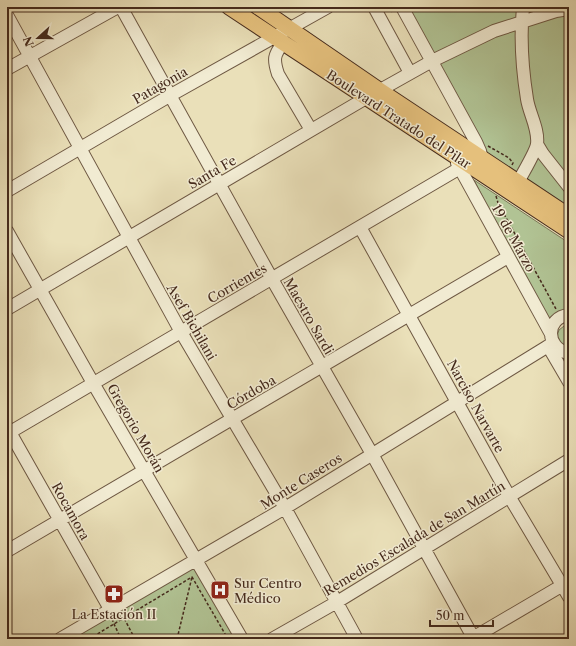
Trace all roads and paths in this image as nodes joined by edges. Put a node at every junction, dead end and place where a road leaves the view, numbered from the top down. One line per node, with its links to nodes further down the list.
1 (120, 7): 13 (street); 18 (street, Maestro Sardi)
2 (229, 7): 12 (main road, Boulevard Tratado del Pilar)
3 (258, 7): 11 (main road, Boulevard Tratado del Pilar)
4 (328, 7): 11 (street, Patagonia)
5 (374, 7): 16 (street)
6 (402, 7): 14 (street, 19 de Marzo)
7 (523, 7): 10 (street)
8 (569, 9): 10 (street, Santa Fe)
9 (7, 15): 13 (street, Asef Bichilani)
10 (522, 21): 14 (street, Santa Fe); 22 (street)
11 (289, 29): 12 (street, Patagonia); 17 (main road, Boulevard Tratado del Pilar)
12 (278, 40): 18 (street, Patagonia); 19 (main road, Boulevard Tratado del Pilar); 21 (street)
13 (29, 57): 15 (street); 23 (street, Asef Bichilani)
14 (432, 61): 16 (street, Santa Fe); 24 (street, 19 de Marzo)
15 (7, 69)
16 (410, 73): 17 (street, Santa Fe)
17 (379, 90): 19 (street, Santa Fe); 20 (main road, Boulevard Tratado del Pilar)
18 (171, 95): 23 (street, Patagonia); 25 (street, Maestro Sardi)
19 (366, 98): 20 (main road, Boulevard Tratado del Pilar); 21 (street, Santa Fe)
20 (415, 122): 24 (main road, Boulevard Tratado del Pilar); 24 (main road, Boulevard Tratado del Pilar)
21 (311, 130): 25 (street, Santa Fe)
22 (537, 144): 26 (street); 27 (street)
23 (80, 148): 28 (street, Patagonia); 33 (street, Asef Bichilani)
24 (472, 166): 27 (main road, Boulevard Tratado del Pilar); 30 (street, Corrientes); 34 (street, 19 de Marzo)
25 (219, 184): 33 (street, Santa Fe); 35 (street, Maestro Sardi)
26 (569, 187)
27 (515, 188): 29 (main road, Boulevard Tratado del Pilar); 32 (main road, Boulevard Tratado del Pilar)
28 (7, 191)
29 (569, 216)
30 (360, 227): 35 (street, Corrientes); 38 (street, Narciso Narvarte)
31 (7, 231): 36 (street, Gregorio Morán)
32 (569, 231)
33 (129, 237): 36 (street, Santa Fe); 40 (street, Asef Bichilani)
34 (508, 257): 38 (street, Córdoba); 41 (street, 19 de Marzo)
35 (272, 279): 40 (street, Corrientes); 43 (street, Maestro Sardi)
36 (40, 289): 37 (street, Santa Fe); 45 (street, Gregorio Morán)
37 (7, 309)
38 (410, 315): 43 (street, Córdoba); 46 (street, Narciso Narvarte)
39 (569, 315): 41 (street)
40 (181, 332): 45 (street, Corrientes); 47 (street, Asef Bichilani)
41 (551, 341): 42 (street); 44 (street, 19 de Marzo); 46 (street, Monte Caseros)
42 (569, 352)
43 (322, 366): 47 (street, Córdoba); 49 (street, Maestro Sardi)
44 (569, 382)
45 (94, 384): 48 (street, Corrientes); 51 (street, Gregorio Morán)
46 (458, 402): 49 (street, Monte Caseros); 52 (street, Narciso Narvarte)
47 (232, 419): 51 (street, Córdoba); 53 (street, Asef Bichilani)
48 (8, 431): 54 (street, Rocamora)
49 (372, 454): 53 (street, Monte Caseros); 55 (street, Maestro Sardi)
50 (569, 460): 52 (street, Remedios Escalada de San Martín)
51 (145, 470): 54 (street, Córdoba); 57 (street, Gregorio Morán)
52 (509, 496): 55 (street, Remedios Escalada de San Martín); 59 (street, Narciso Narvarte)
53 (284, 508): 57 (street, Monte Caseros); 61 (street, Asef Bichilani)
54 (60, 520): 56 (street, Córdoba); 62 (street, Rocamora)
55 (423, 549): 61 (street, Remedios Escalada de San Martín); 74 (street, Maestro Sardi)
56 (7, 551)
57 (196, 560): 58 (path); 62 (street, Monte Caseros); 71 (street, Gregorio Morán)
58 (192, 577): 63 (path); 69 (path); 70 (path)
59 (566, 583): 60 (street, Narciso Narvarte); 74 (street)
60 (569, 597)
61 (336, 602): 72 (street, Remedios Escalada de San Martín); 73 (street, Asef Bichilani)
62 (110, 609): 63 (path); 64 (path); 65 (street, Monte Caseros)
63 (123, 619): 64 (path); 68 (path)
64 (114, 624): 66 (path); 67 (path)
65 (60, 639)
66 (89, 639)
67 (121, 639)
68 (134, 639)
69 (177, 639)
70 (228, 639)
71 (242, 639)
72 (272, 639)
73 (357, 639)
74 (473, 639)

